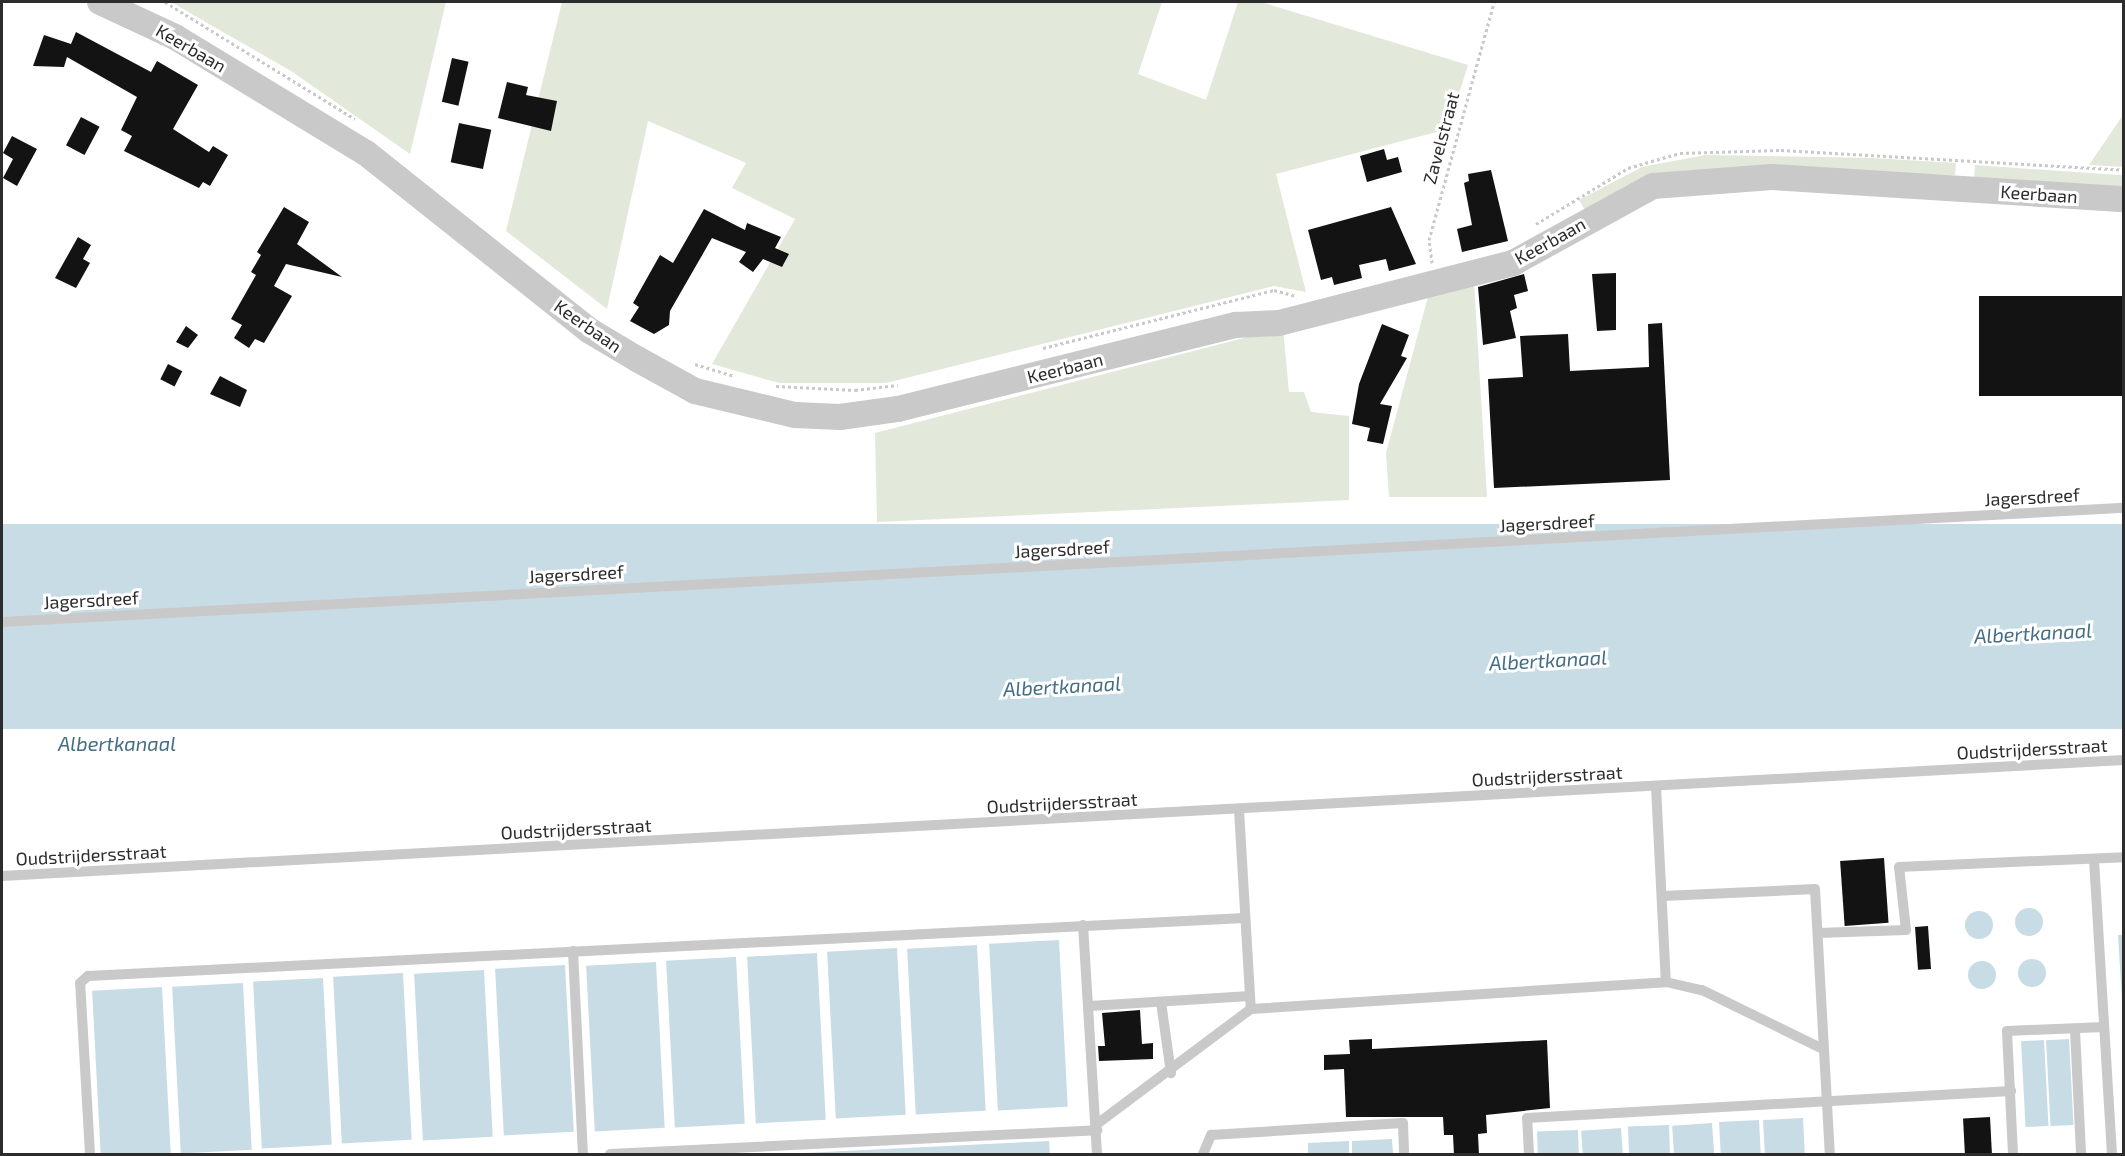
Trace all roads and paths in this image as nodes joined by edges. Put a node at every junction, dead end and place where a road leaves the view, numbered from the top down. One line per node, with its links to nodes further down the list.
1 (100, 2): 8 (street, Keerbaan)
2 (165, 2): 4 (path)
3 (1494, 2): 8 (path, Zavelstraat)
4 (358, 121)
5 (2124, 170): 7 (path)
6 (2124, 199): 8 (street, Keerbaan)
7 (1528, 232)
8 (1433, 270)
9 (1301, 297): 10 (path)
10 (1036, 350)
11 (689, 362): 12 (path)
12 (747, 380)
13 (908, 384): 14 (path)
14 (767, 385)
15 (2124, 508): 16 (lane, Jagersdreef)
16 (2, 622)
17 (2124, 760): 18 (lane, Oudstrijdersstraat)
18 (1656, 787): 19 (lane, Oudstrijdersstraat); 23 (lane)
19 (1239, 810): 22 (lane, Oudstrijdersstraat); 24 (lane)
20 (2124, 856): 21 (lane)
21 (2094, 860): 26 (lane); 33 (lane)
22 (2, 876)
23 (1663, 896): 26 (lane); 28 (lane)
24 (1245, 918): 25 (lane); 29 (lane)
25 (1083, 925): 27 (lane); 31 (lane)
26 (1818, 933): 35 (lane)
27 (573, 951): 40 (lane); 41 (lane)
28 (1666, 982): 32 (lane); 35 (lane)
29 (1250, 996): 30 (lane); 32 (lane)
30 (1161, 1002): 31 (lane); 36 (lane)
31 (1090, 1006): 39 (lane)
32 (1251, 1009): 36 (lane)
33 (2104, 1027): 34 (lane); 50 (lane)
34 (2075, 1030): 37 (lane); 49 (lane)
35 (1823, 1049): 38 (lane)
36 (1171, 1073): 39 (lane)
37 (2011, 1091): 38 (lane); 48 (lane)
38 (1824, 1101): 46 (lane); 47 (lane)
39 (1097, 1127): 42 (lane); 43 (lane)
40 (90, 1155)
41 (583, 1155)
42 (610, 1155)
43 (1097, 1155)
44 (1203, 1155): 45 (lane)
45 (1404, 1155)
46 (1529, 1155)
47 (1830, 1155)
48 (2013, 1155)
49 (2081, 1155)
50 (2112, 1155)

